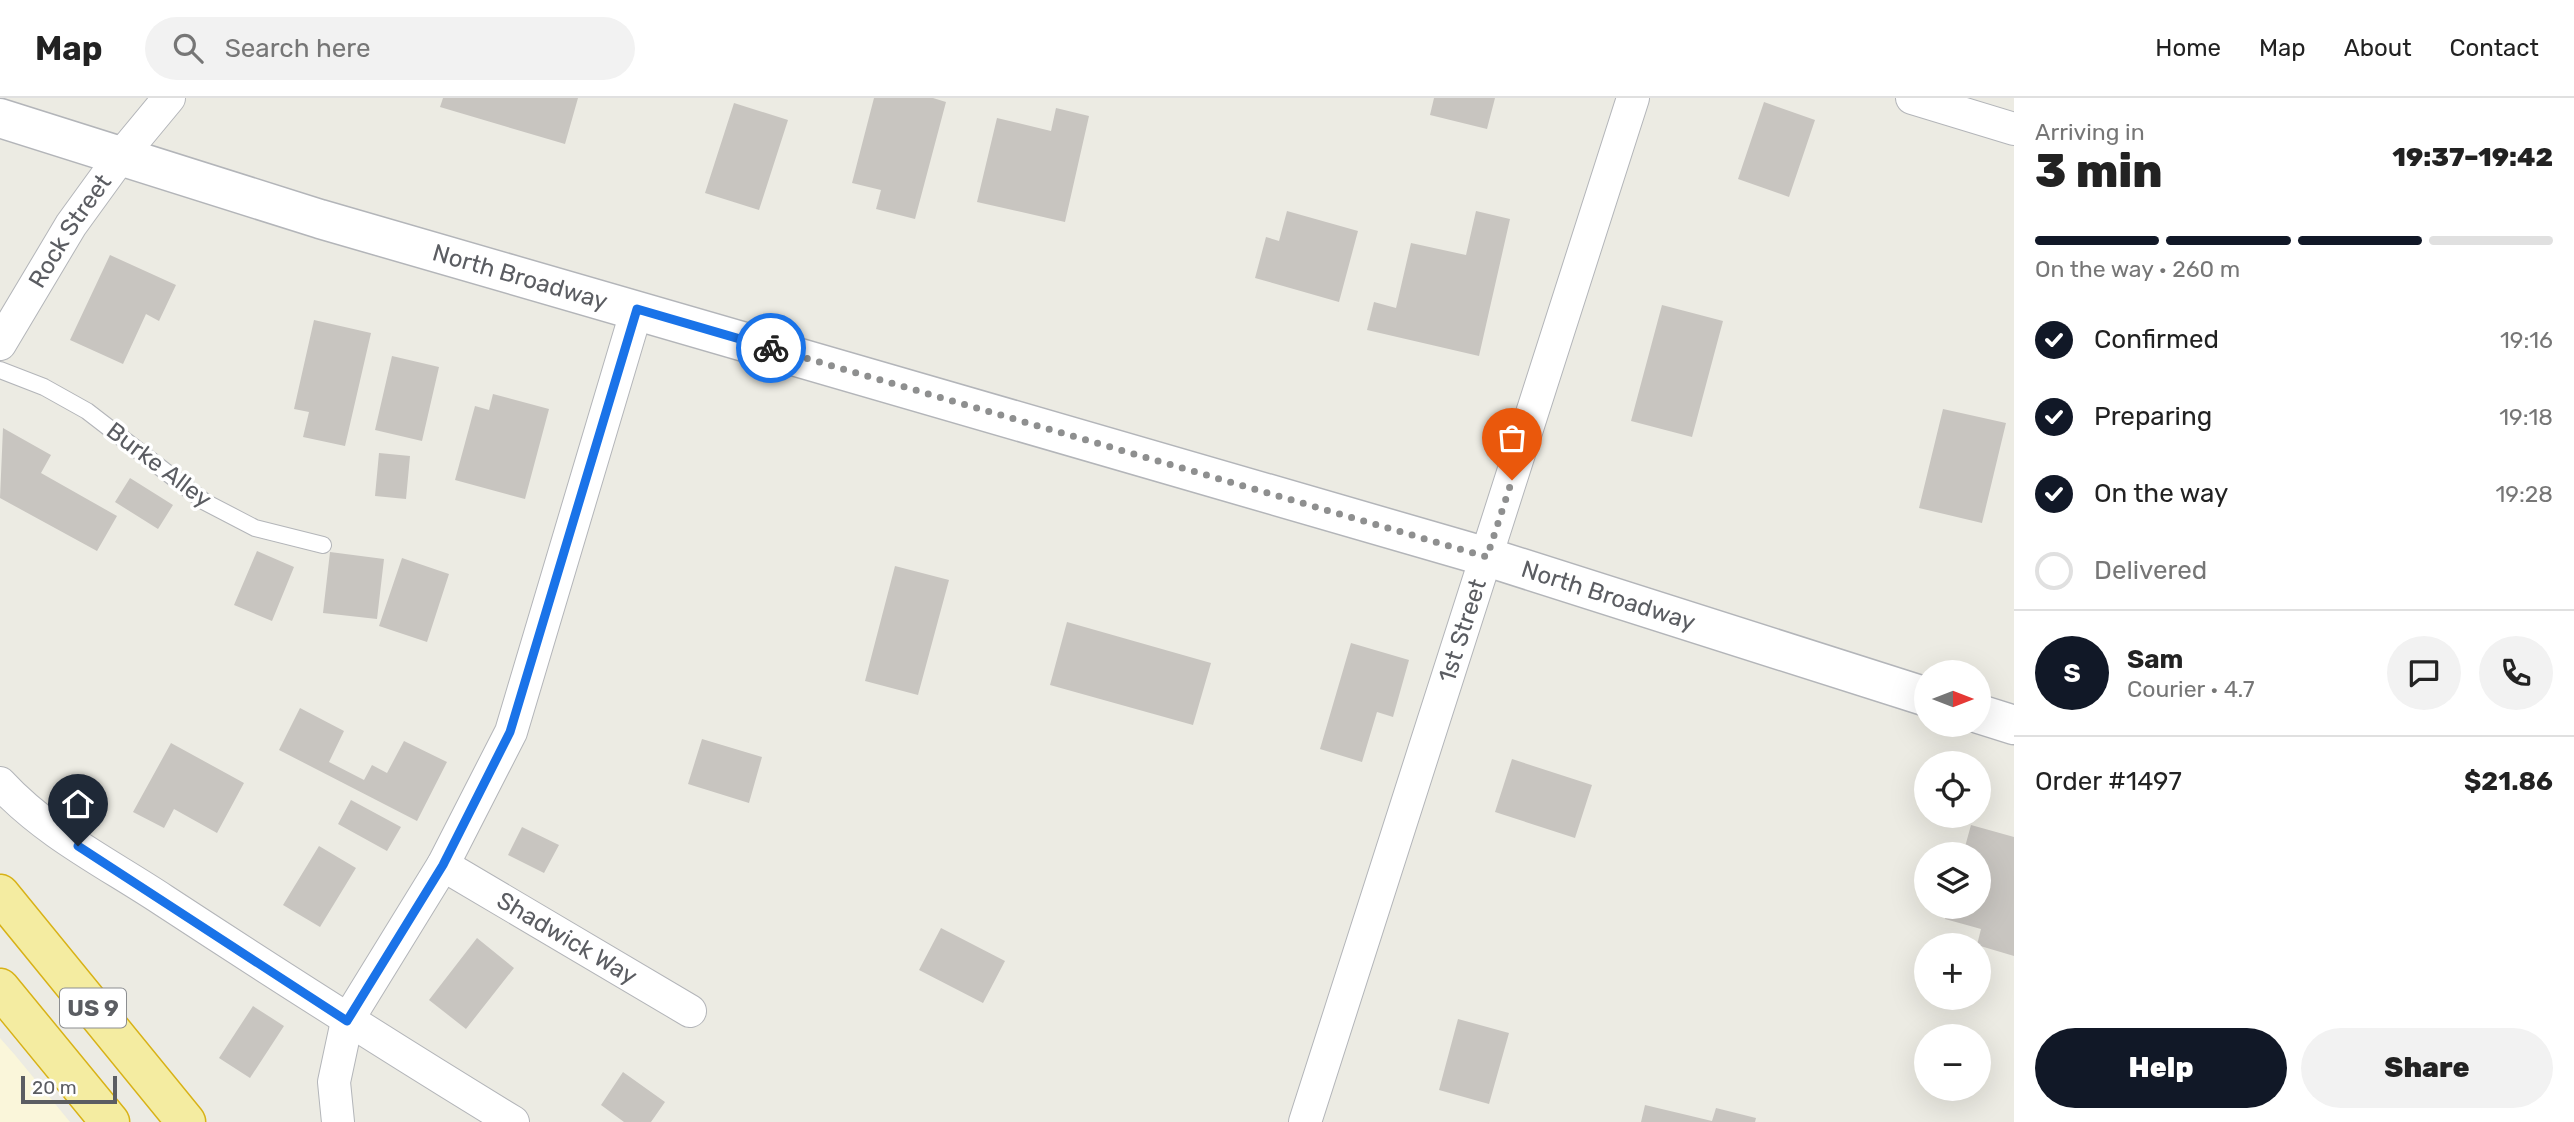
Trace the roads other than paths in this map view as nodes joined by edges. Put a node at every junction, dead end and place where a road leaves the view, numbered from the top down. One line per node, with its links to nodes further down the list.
1 (169, 98): 6 (street, Rock Street)
2 (1633, 98): 11 (street, 1st Street)
3 (1912, 98): 5 (street)
4 (0, 118): 6 (street, North Broadway)
5 (2014, 129)
6 (121, 156): 7 (street, North Broadway); 8 (street, Rock Street)
7 (637, 309): 11 (street, North Broadway); 16 (street)
8 (0, 344)
9 (0, 370): 10 (lane, Burke Alley)
10 (323, 545)
11 (1487, 557): 12 (street, North Broadway); 21 (street, 1st Street)
12 (1914, 693)
13 (1992, 718): 14 (street)
14 (2014, 725)
15 (0, 783): 20 (street)
16 (443, 865): 19 (street, Shadwick Way); 20 (street)
17 (0, 894): 23 (highway, US 9)
18 (0, 988): 22 (highway, US 9)
19 (690, 1011)
20 (347, 1021): 24 (street); 25 (street)
21 (1312, 1120)
22 (110, 1122)
23 (186, 1122)
24 (338, 1122)
25 (513, 1122)

